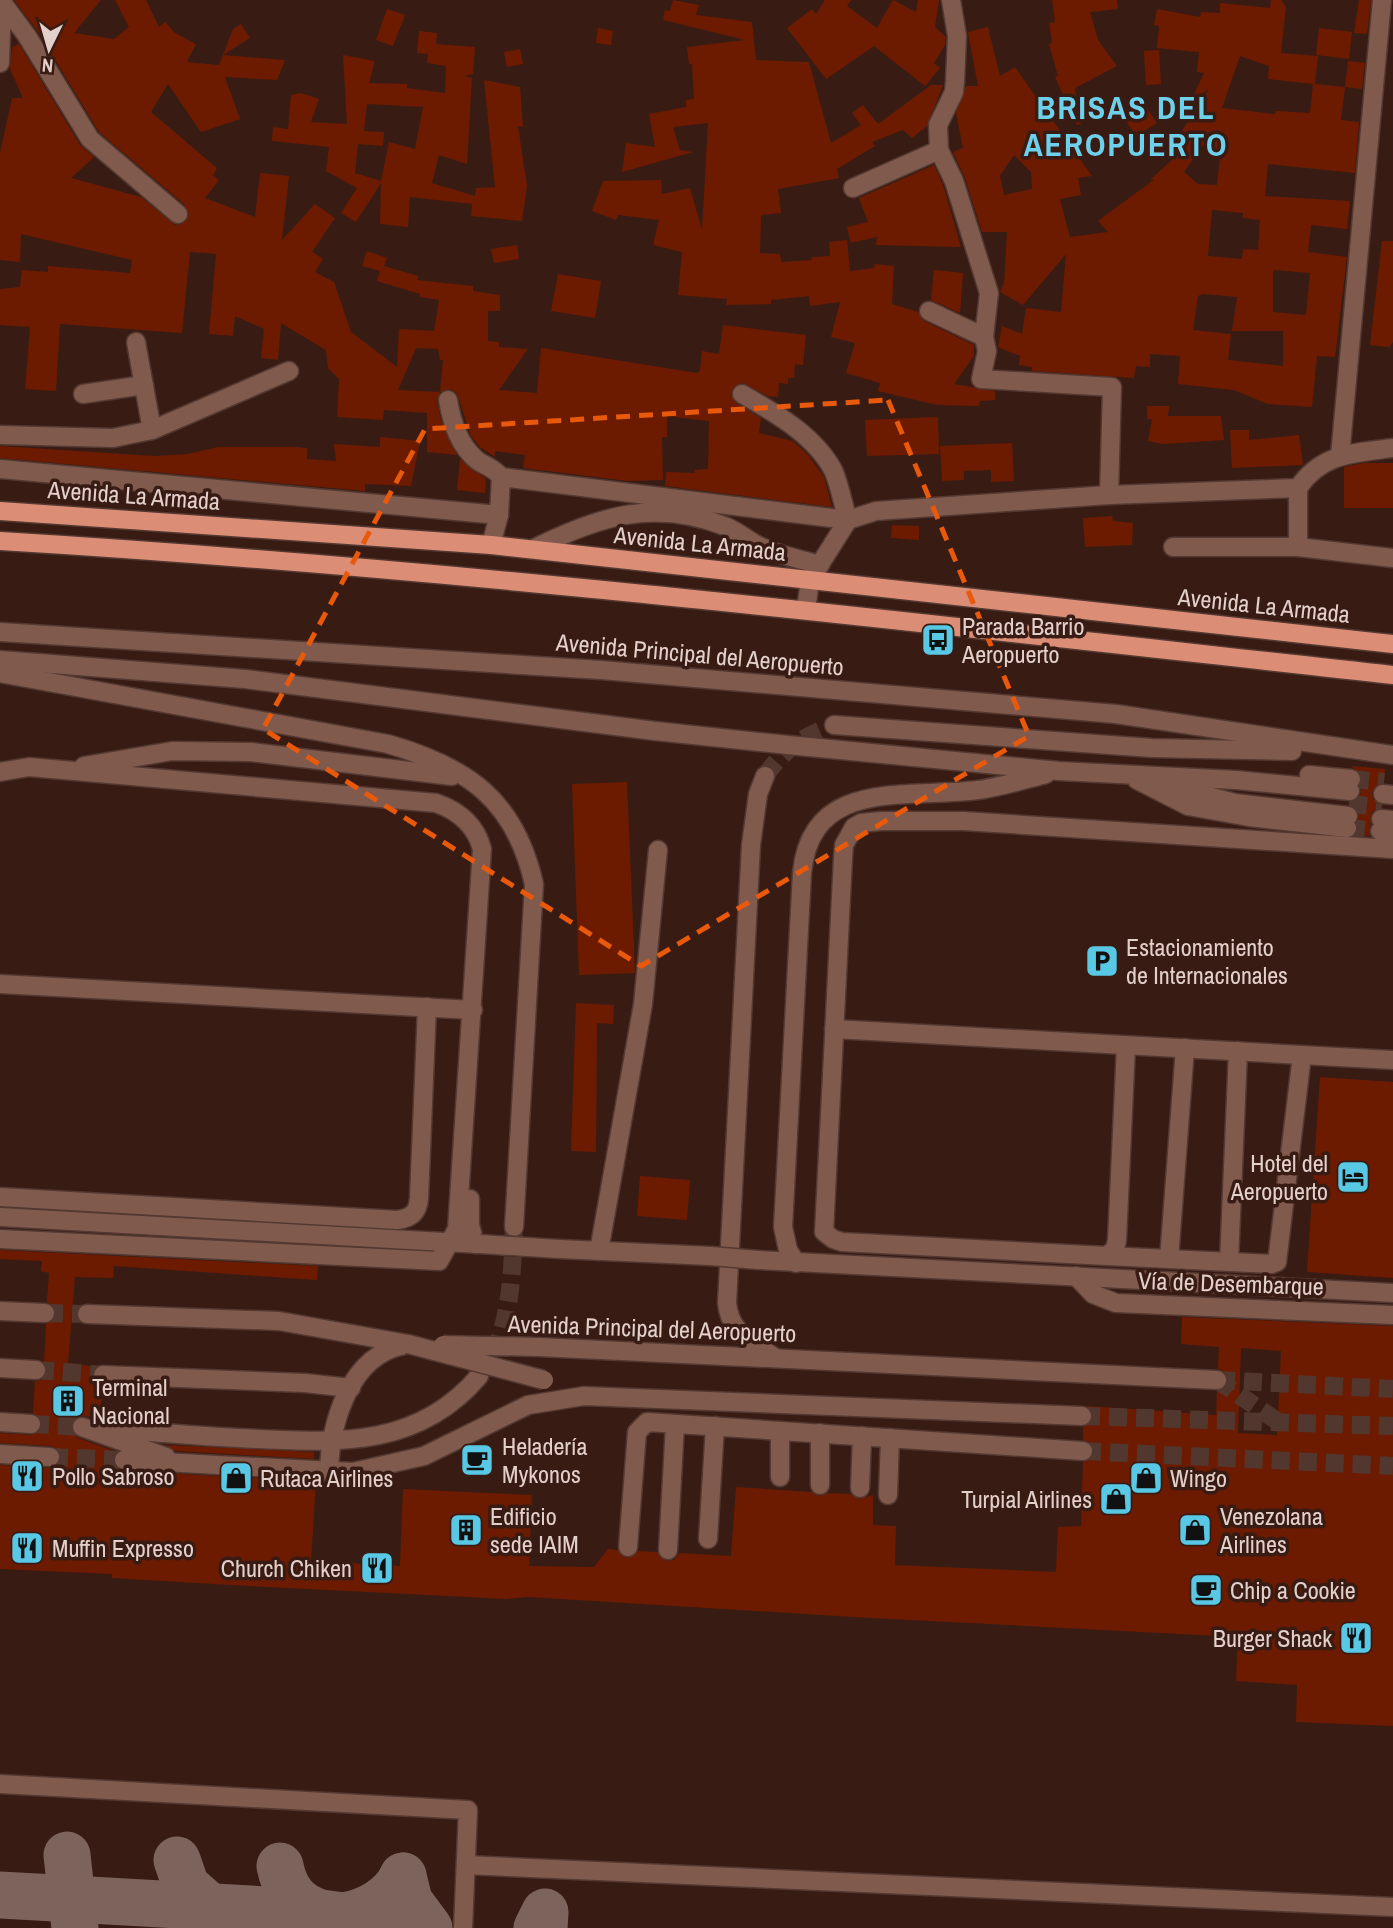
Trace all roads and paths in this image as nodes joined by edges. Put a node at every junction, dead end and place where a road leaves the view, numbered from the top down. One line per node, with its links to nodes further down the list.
1 (951, 0): 5 (street)
2 (1382, 0): 19 (street)
3 (3, 2): 4 (street); 7 (street)
4 (0, 63)
5 (939, 150): 6 (street); 9 (street)
6 (853, 188)
7 (178, 214)
8 (929, 311): 9 (street)
9 (984, 337): 23 (street)
10 (136, 342): 12 (street)
11 (289, 371): 16 (street)
12 (144, 385): 13 (street); 16 (street)
13 (83, 394)
14 (742, 394): 26 (street)
15 (448, 400): 21 (street)
16 (152, 430): 17 (street)
17 (0, 435)
18 (1393, 448): 19 (street)
19 (1340, 456): 22 (street)
20 (0, 469): 25 (street)
21 (501, 477): 25 (street); 26 (street)
22 (1298, 488): 23 (street); 30 (street)
23 (1108, 495): 26 (street)
24 (0, 511): 28 (main road, Avenida La Armada)
25 (499, 515): 28 (street)
26 (848, 520): 33 (street)
27 (0, 541): 34 (main road)
28 (491, 545): 31 (main road, Avenida La Armada)
29 (1173, 547): 30 (street)
30 (1298, 548): 32 (street)
31 (533, 549): 33 (main road, Avenida La Armada); 33 (street)
32 (1393, 558)
33 (815, 573): 34 (street); 36 (main road, Avenida La Armada)
34 (806, 610): 39 (main road)
35 (0, 632): 41 (street, Avenida Principal del Aeropuerto)
36 (1393, 644)
37 (0, 660): 44 (street)
38 (0, 673): 48 (street)
39 (1393, 675)
40 (834, 725): 41 (street)
41 (1358, 752): 42 (street, Avenida Principal del Aeropuerto)
42 (1393, 755)
43 (68, 770): 45 (street); 48 (street); 53 (street)
44 (1059, 771): 47 (street); 70 (street)
45 (0, 772)
46 (765, 776): 78 (street)
47 (1131, 776): 47 (street)
48 (469, 780): 62 (street)
49 (1393, 849): 54 (street)
50 (658, 850): 66 (street)
51 (0, 984): 52 (street)
52 (427, 1007): 53 (street); 60 (street)
53 (473, 1010): 64 (street); 65 (street)
54 (834, 1029): 55 (street); 67 (street)
55 (1126, 1046): 56 (street); 67 (street)
56 (1185, 1048): 57 (street); 68 (street)
57 (1238, 1051): 58 (street); 69 (street)
58 (1302, 1055): 59 (street); 69 (street)
59 (1393, 1060)
60 (0, 1197)
61 (0, 1217): 64 (street)
62 (514, 1227)
63 (0, 1239): 64 (street)
64 (452, 1242): 65 (street)
65 (477, 1244): 66 (street, bridge)
66 (599, 1251): 70 (street, bridge)
67 (1108, 1256): 68 (street)
68 (1169, 1259): 69 (street)
69 (1229, 1262)
70 (796, 1263): 71 (street)
71 (1076, 1276): 72 (street); 76 (street, Vía de Desembarque)
72 (1393, 1293)
73 (0, 1311): 74 (street)
74 (44, 1313)
75 (87, 1314): 77 (street, Avenida Principal del Aeropuerto)
76 (1393, 1315)
77 (408, 1344): 78 (street, Avenida Principal del Aeropuerto, bridge); 84 (street); 85 (street, bridge)
78 (775, 1358): 83 (street, Avenida Principal del Aeropuerto)
79 (0, 1368): 80 (street)
80 (36, 1370)
81 (103, 1375): 84 (street)
82 (479, 1376): 95 (street)
83 (1217, 1380)
84 (351, 1388): 95 (street)
85 (584, 1396): 86 (street); 101 (street)
86 (1082, 1416)
87 (0, 1422): 88 (street)
88 (31, 1424)
89 (675, 1424): 90 (street); 107 (street); 108 (street)
90 (715, 1426): 91 (street); 106 (street)
91 (780, 1431): 92 (street); 102 (street)
92 (820, 1433): 93 (street); 103 (street)
93 (862, 1436): 94 (street); 104 (street)
94 (890, 1438): 96 (street); 105 (street)
95 (330, 1442): 100 (street); 101 (street)
96 (1083, 1451)
97 (0, 1454): 98 (street)
98 (50, 1457)
99 (124, 1460): 100 (street)
100 (189, 1465): 101 (street)
101 (329, 1473)
102 (780, 1477)
103 (820, 1485)
104 (860, 1488)
105 (888, 1495)
106 (708, 1539)
107 (628, 1547)
108 (668, 1550)
109 (0, 1784): 110 (street)
110 (466, 1865): 111 (street); 112 (street)
111 (1393, 1907)
112 (463, 1928)

